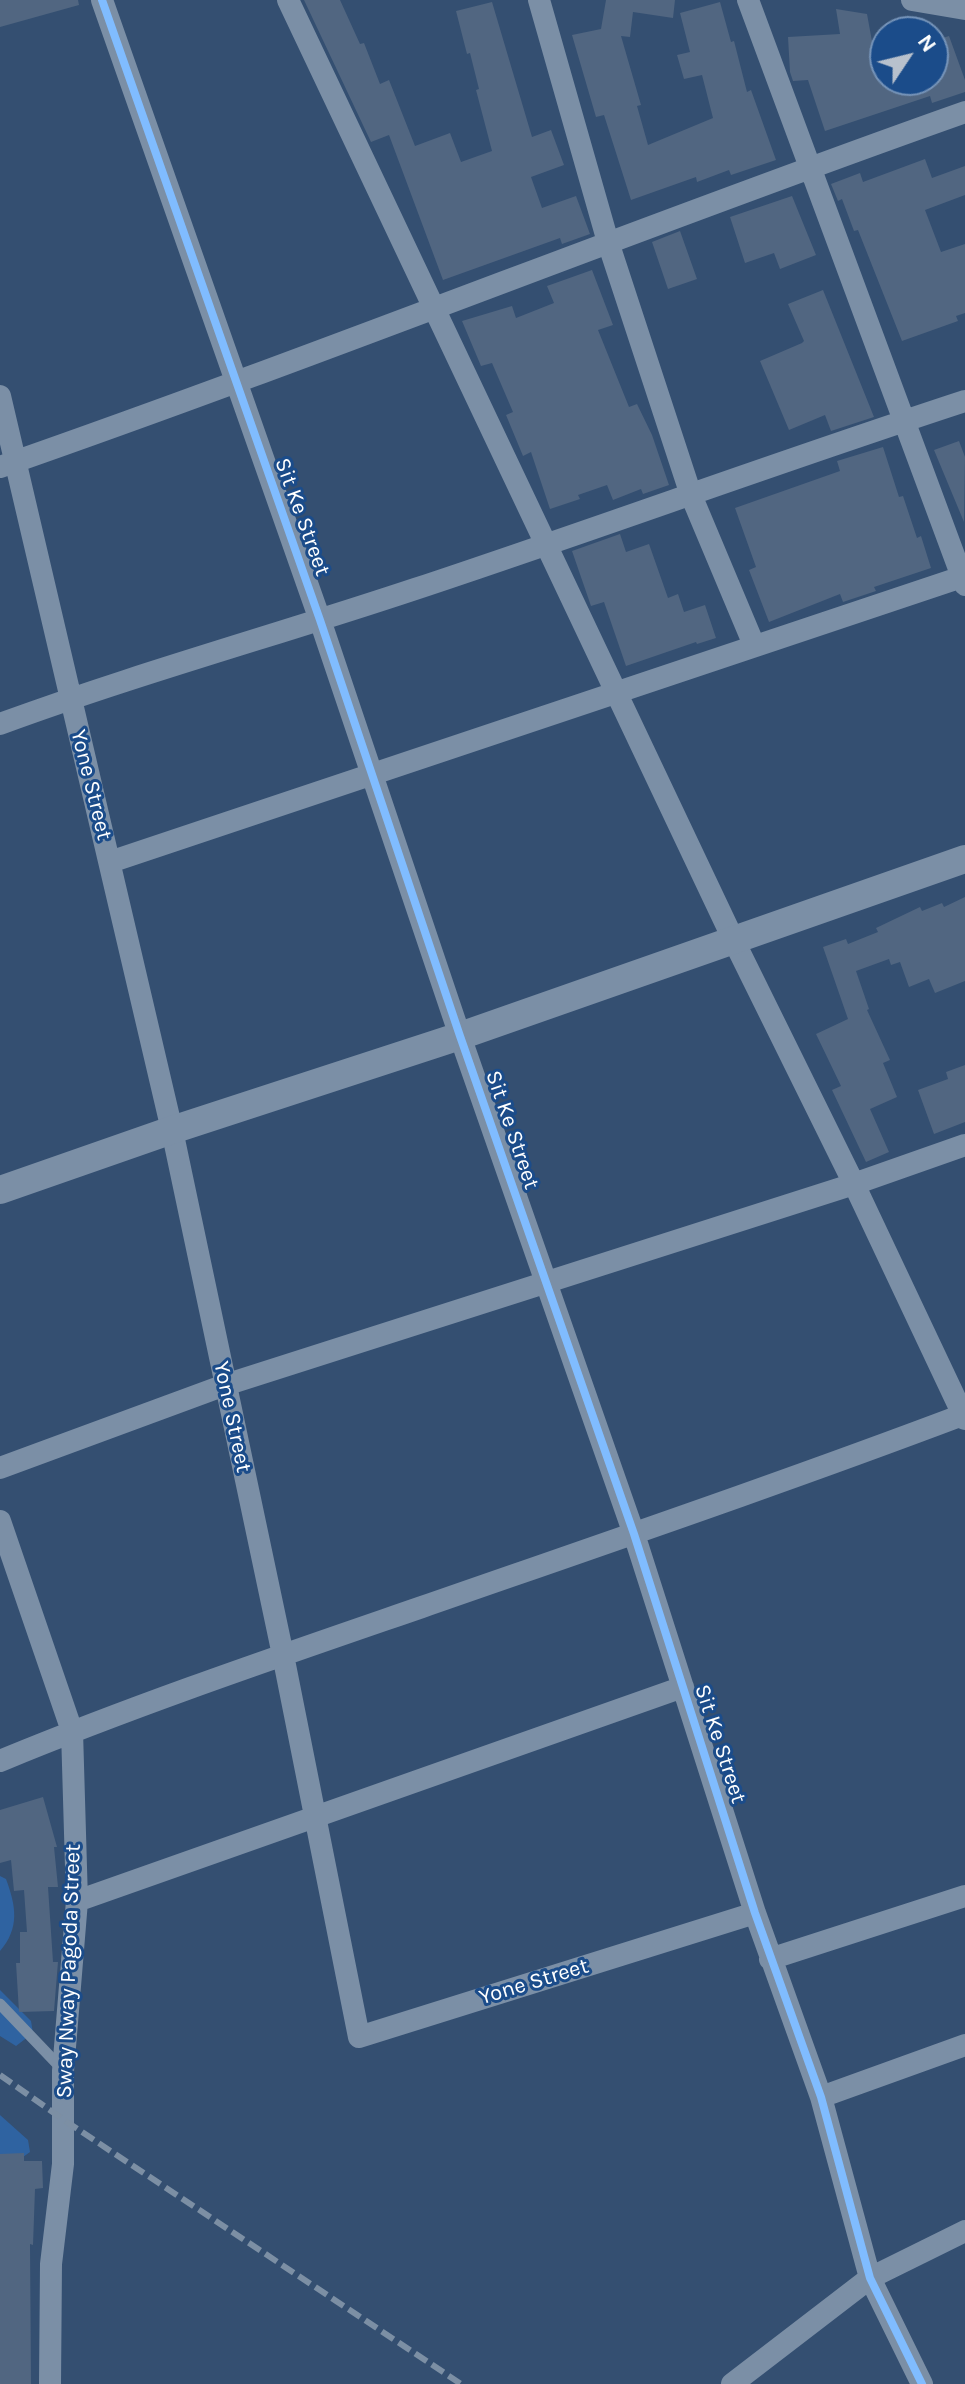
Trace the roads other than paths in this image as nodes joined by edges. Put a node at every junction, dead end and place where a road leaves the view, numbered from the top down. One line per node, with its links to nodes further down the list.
1 (102, 0): 11 (street, Sit Ke Street)
2 (288, 0): 10 (street)
3 (539, 0): 9 (street)
4 (748, 0): 8 (street)
5 (912, 0): 6 (street)
6 (965, 9)
7 (965, 112): 8 (street)
8 (809, 167): 9 (street); 14 (street)
9 (608, 242): 10 (street); 16 (street)
10 (436, 309): 11 (street); 17 (street)
11 (234, 381): 15 (street); 19 (street, Sit Ke Street)
12 (0, 396): 15 (street, Yone Street)
13 (965, 401): 14 (street)
14 (902, 421): 16 (street); 18 (street)
15 (8, 464): 22 (street, Yone Street)
16 (691, 495): 17 (street); 20 (street)
17 (547, 545): 19 (street); 21 (street)
18 (964, 579): 20 (street)
19 (320, 620): 22 (street); 24 (street, Sit Ke Street)
20 (754, 645): 21 (street)
21 (616, 691): 24 (street); 27 (street)
22 (70, 699): 23 (street); 26 (street, Yone Street)
23 (0, 724)
24 (372, 773): 26 (street); 28 (street, Sit Ke Street)
25 (965, 859): 27 (street)
26 (110, 862): 29 (street, Yone Street)
27 (734, 941): 28 (street); 31 (street)
28 (460, 1036): 29 (street); 33 (street, Sit Ke Street)
29 (172, 1130): 32 (street); 34 (street, Yone Street)
30 (965, 1145): 31 (street)
31 (854, 1184): 33 (street); 35 (street)
32 (0, 1190)
33 (545, 1281): 34 (street); 38 (street, Sit Ke Street)
34 (225, 1385): 36 (street); 39 (street, Yone Street)
35 (964, 1416): 38 (street)
36 (0, 1468)
37 (0, 1521): 41 (street, Sway Nway Pagoda Street)
38 (634, 1534): 39 (street); 40 (street, Sit Ke Street)
39 (283, 1655): 41 (street); 43 (street, Yone Street)
40 (683, 1687): 43 (street); 46 (street, Sit Ke Street)
41 (72, 1731): 42 (street); 45 (street, Sway Nway Pagoda Street)
42 (0, 1761)
43 (315, 1817): 45 (street); 46 (street, Yone Street)
44 (965, 1896): 47 (street)
45 (77, 1901): 50 (street, Sway Nway Pagoda Street)
46 (755, 1913): 47 (street, Sit Ke Street)
47 (770, 1959): 51 (street, Sit Ke Street)
48 (0, 2004): 50 (lane)
49 (965, 2045): 51 (street)
50 (63, 2071): 55 (street, Sway Nway Pagoda Street)
51 (821, 2097): 53 (street, Sit Ke Street)
52 (965, 2231): 53 (street)
53 (870, 2278): 54 (street, Sit Ke Street); 56 (street)
54 (921, 2383)
55 (50, 2384)
56 (732, 2384)

